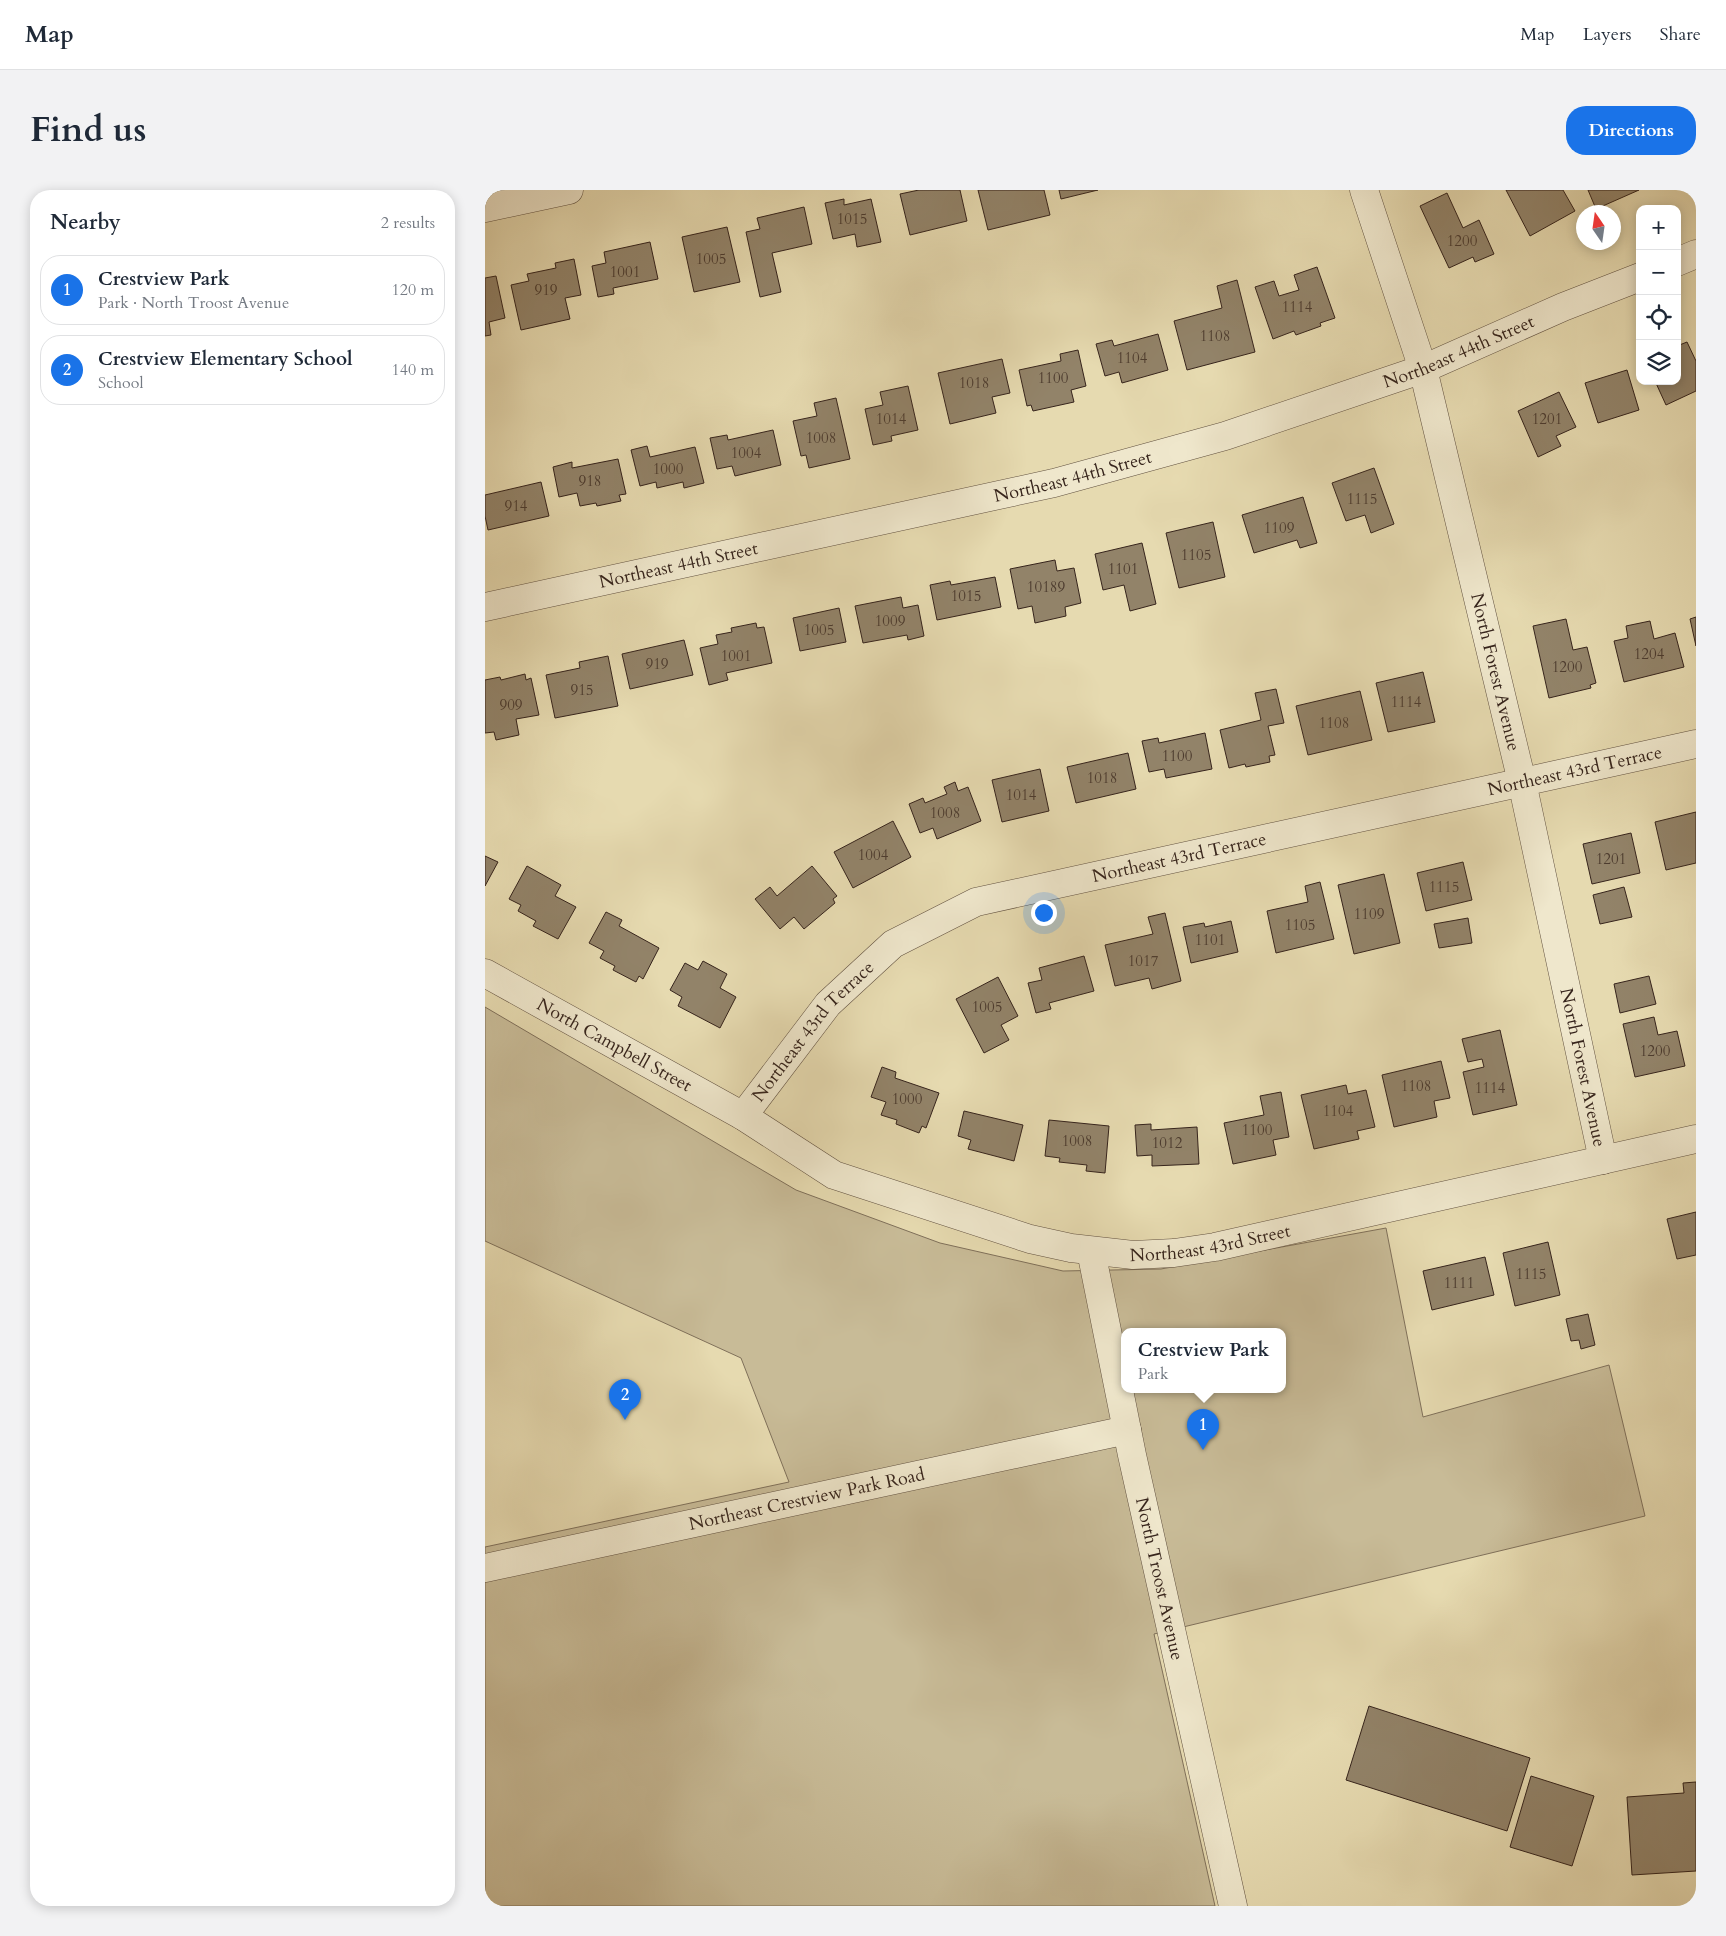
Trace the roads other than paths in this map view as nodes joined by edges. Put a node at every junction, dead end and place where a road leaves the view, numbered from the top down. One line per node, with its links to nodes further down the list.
1 (569, 190): 3 (street)
2 (1364, 190): 7 (street, North Forest Avenue)
3 (485, 208)
4 (1696, 254): 5 (street)
5 (1681, 260)
6 (1636, 279): 7 (street, Northeast 44th Street)
7 (1423, 369): 8 (street, Northeast 44th Street); 10 (street, North Forest Avenue)
8 (485, 607)
9 (1696, 744): 10 (street, Northeast 43rd Terrace)
10 (1522, 782): 12 (street, Northeast 43rd Terrace); 14 (street, North Forest Avenue)
11 (485, 973): 12 (street, North Campbell Street)
12 (743, 1116): 15 (street, Northeast 43rd Street)
13 (1696, 1139): 14 (street, Northeast 43rd Street)
14 (1603, 1160): 15 (street, Northeast 43rd Street)
15 (1091, 1251): 16 (street, North Troost Avenue)
16 (1127, 1430): 17 (street, Northeast Crestview Park Road); 18 (street, North Troost Avenue)
17 (485, 1568)
18 (1233, 1906)

